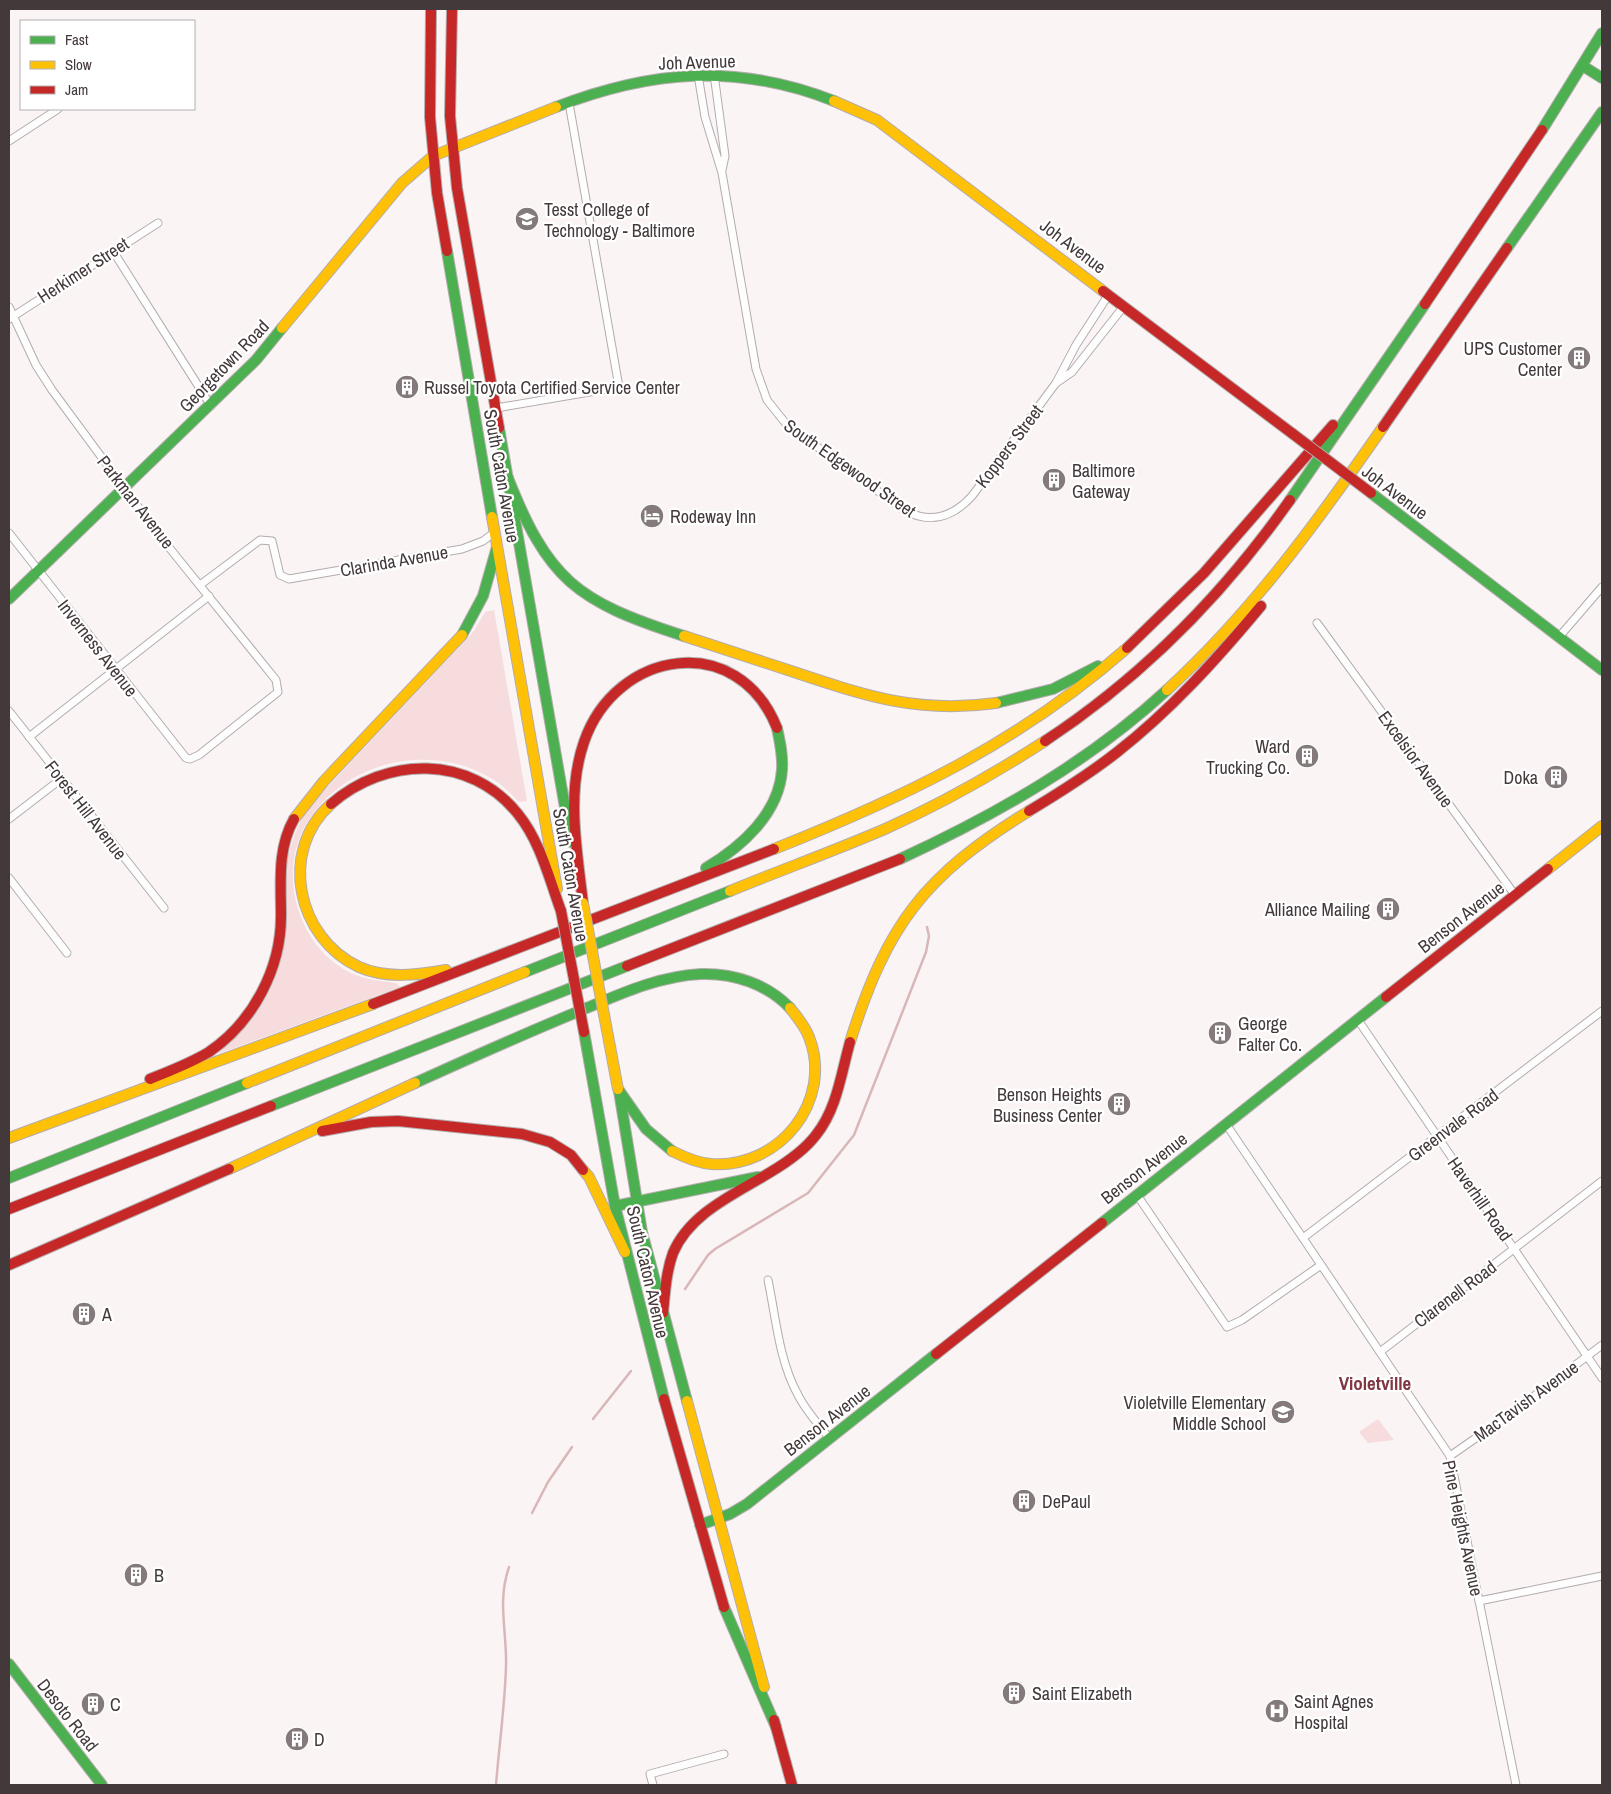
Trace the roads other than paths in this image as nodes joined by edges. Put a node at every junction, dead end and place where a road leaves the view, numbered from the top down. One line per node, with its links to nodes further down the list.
1 (431, 9): 13 (main road, South Caton Avenue)
2 (452, 9): 12 (main road, South Caton Avenue)
3 (1602, 34): 4 (main road)
4 (1583, 66): 7 (main road); 21 (main road)
5 (714, 74): 6 (main road, Joh Avenue); 14 (street, South Edgewood Street); 17 (main road, Joh Avenue)
6 (698, 75): 8 (main road, Joh Avenue); 14 (street, South Edgewood Street)
7 (1602, 78)
8 (569, 104): 12 (main road, Joh Avenue); 24 (street)
9 (56, 110): 11 (street)
10 (1602, 112): 25 (main road)
11 (9, 141)
12 (452, 148): 13 (main road, Georgetown Road); 24 (main road, South Caton Avenue)
13 (433, 156): 23 (main road, Georgetown Road); 29 (main road, South Caton Avenue)
14 (722, 173): 28 (street, South Edgewood Street)
15 (158, 223): 16 (street, Herkimer Street)
16 (112, 251): 20 (street, Herkimer Street); 23 (street)
17 (1109, 294): 19 (main road, Joh Avenue); 22 (street, Koppers Street)
18 (9, 306): 20 (street, Parkman Avenue)
19 (1124, 306): 22 (street, Koppers Street); 39 (main road, Joh Avenue, bridge)
20 (11, 317): 27 (street, Parkman Avenue)
21 (1377, 374): 38 (main road); 64 (main road)
22 (1056, 383): 28 (street, Koppers Street)
23 (210, 406): 27 (main road, Georgetown Road)
24 (496, 408): 26 (main road, South Caton Avenue)
25 (1366, 453): 63 (main road); 69 (main road)
26 (506, 473): 38 (main road); 51 (main road, South Caton Avenue)
27 (124, 488): 32 (main road, Georgetown Road); 33 (street, Parkman Avenue)
28 (962, 507)
29 (495, 532): 31 (main road, South Caton Avenue); 33 (street, Clarinda Avenue)
30 (9, 533): 32 (street, Inverness Avenue)
31 (497, 547): 53 (main road, South Caton Avenue); 60 (main road)
32 (38, 572): 36 (main road, Georgetown Road); 40 (street, Inverness Avenue)
33 (200, 584): 35 (street, Parkman Avenue)
34 (1602, 587): 39 (street)
35 (209, 596): 40 (street); 44 (street, Parkman Avenue)
36 (9, 599)
37 (1317, 623): 50 (street, Excelsior Avenue)
38 (1154, 624): 49 (main road)
39 (1559, 637): 41 (main road, Joh Avenue)
40 (115, 669): 43 (street); 44 (street, Inverness Avenue)
41 (1602, 670)
42 (9, 711): 43 (street, Forest Hill Avenue)
43 (29, 737): 45 (street, Forest Hill Avenue)
44 (190, 759)
45 (60, 779): 46 (street); 52 (street, Forest Hill Avenue)
46 (9, 819)
47 (1600, 831): 50 (main road, Benson Avenue)
48 (9, 878): 54 (street)
49 (666, 891): 51 (main road); 55 (main road)
50 (1515, 895): 57 (main road, Benson Avenue)
51 (582, 903): 58 (main road, South Caton Avenue, bridge)
52 (164, 908)
53 (561, 911): 55 (main road); 68 (main road, South Caton Avenue, bridge)
54 (67, 952)
55 (500, 956): 60 (main road)
56 (1602, 1011): 61 (street, Greenvale Road)
57 (1358, 1020): 59 (main road, Benson Avenue); 61 (street, Haverhill Road)
58 (618, 1089): 62 (main road); 67 (main road, South Caton Avenue)
59 (1226, 1124): 66 (main road, Benson Avenue); 70 (street, Pine Heights Avenue)
60 (9, 1137)
61 (1437, 1137): 70 (street, Greenvale Road); 71 (street, Haverhill Road)
62 (249, 1159): 72 (main road); 73 (main road)
63 (772, 1174): 67 (main road); 76 (main road)
64 (9, 1178)
65 (1602, 1181): 71 (street, Clarenell Road)
66 (1136, 1195): 74 (street); 81 (main road, Benson Avenue)
67 (637, 1202): 68 (main road); 76 (main road, South Caton Avenue)
68 (616, 1206): 72 (main road, South Caton Avenue)
69 (9, 1209)
70 (1303, 1238): 74 (street, Pine Heights Avenue)
71 (1514, 1249): 78 (street, Clarenell Road); 79 (street, Haverhill Road)
72 (625, 1252): 84 (main road, South Caton Avenue)
73 (9, 1265)
74 (1321, 1265): 78 (street, Pine Heights Avenue)
75 (768, 1280): 81 (street)
76 (663, 1313): 83 (main road, South Caton Avenue)
77 (1602, 1345): 79 (street, MacTavish Avenue)
78 (1380, 1352): 82 (street, Pine Heights Avenue)
79 (1586, 1357): 80 (street, Haverhill Road); 82 (street, MacTavish Avenue)
80 (1602, 1378)
81 (830, 1439): 83 (main road, Benson Avenue)
82 (1450, 1456): 86 (street, Pine Heights Avenue)
83 (719, 1519): 84 (main road, Benson Avenue); 88 (main road, South Caton Avenue)
84 (700, 1525): 88 (main road, South Caton Avenue)
85 (1602, 1576): 86 (street)
86 (1479, 1601): 93 (street, Pine Heights Avenue)
87 (9, 1664): 90 (main road, Desoto Road)
88 (776, 1727): 92 (main road, South Caton Avenue)
89 (724, 1754): 91 (street)
90 (102, 1785)
91 (653, 1785)
92 (792, 1785)
93 (1516, 1785)

